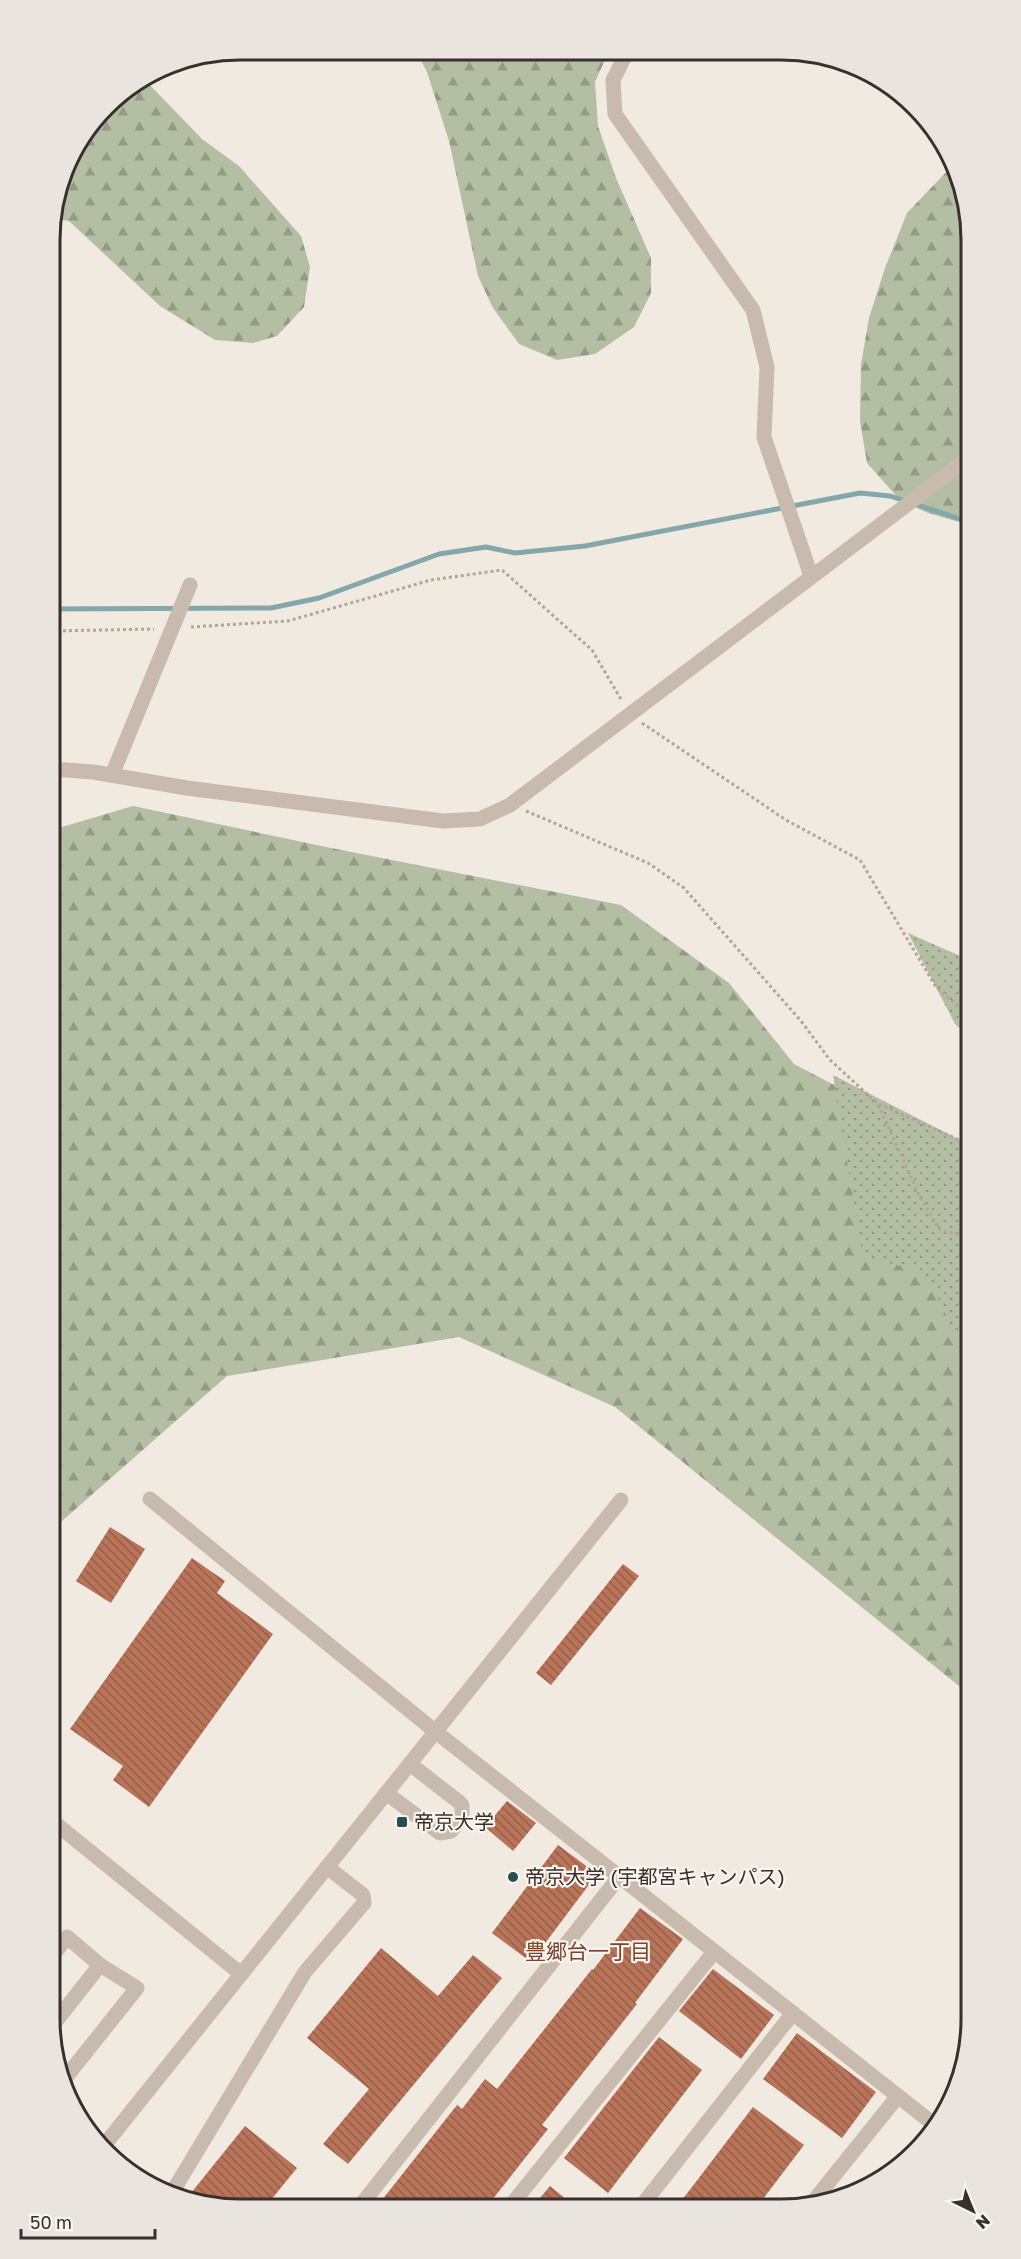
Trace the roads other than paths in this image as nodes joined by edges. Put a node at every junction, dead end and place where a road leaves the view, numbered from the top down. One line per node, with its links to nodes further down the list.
1 (623, 60): 3 (street)
2 (961, 464): 3 (street)
3 (811, 576): 6 (street)
4 (190, 585): 6 (street)
5 (60, 770): 6 (street)
6 (112, 776)
7 (150, 1499): 9 (street)
8 (621, 1500): 9 (street)
9 (436, 1732): 10 (street); 14 (street)
10 (410, 1764): 11 (street); 11 (street)
11 (386, 1793): 13 (street)
12 (60, 1827): 18 (street)
13 (327, 1868): 18 (street); 25 (street)
14 (619, 1877): 16 (street); 27 (street)
15 (61, 1934): 17 (street)
16 (714, 1952): 19 (street); 28 (street)
17 (100, 1965): 20 (street); 21 (street)
18 (241, 1974): 24 (street)
19 (793, 2013): 22 (street); 29 (street)
20 (60, 2016)
21 (69, 2073)
22 (898, 2096): 23 (street); 26 (street)
23 (929, 2121)
24 (108, 2140)
25 (176, 2187)
26 (819, 2194)
27 (366, 2199)
28 (516, 2199)
29 (647, 2199)

